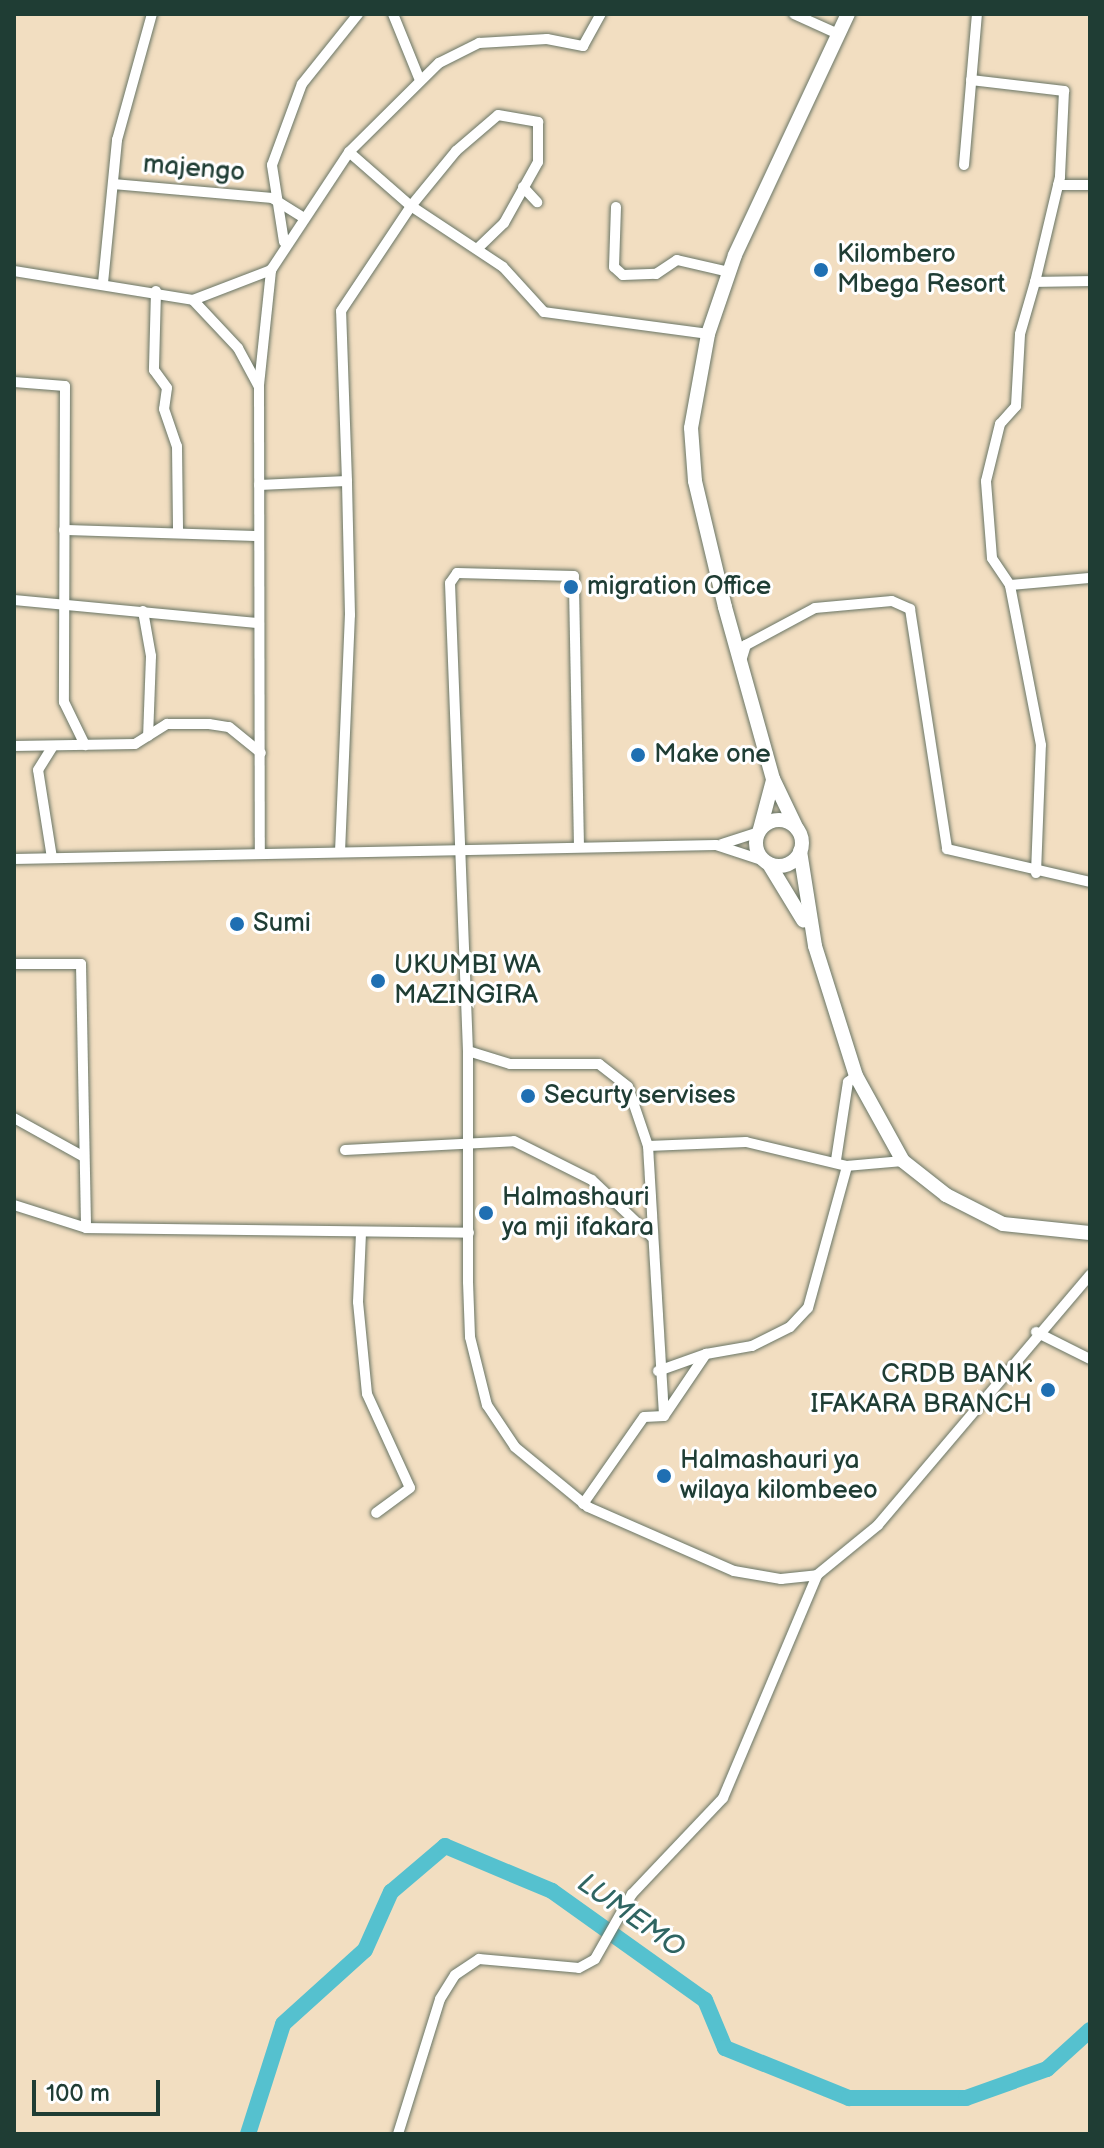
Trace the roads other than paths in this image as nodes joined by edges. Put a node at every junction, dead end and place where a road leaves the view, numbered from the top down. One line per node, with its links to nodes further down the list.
1 (152, 14): 13 (street)
2 (358, 14): 17 (street, majengo)
3 (393, 14): 9 (street)
4 (601, 14): 9 (street)
5 (794, 14): 8 (street)
6 (848, 14): 8 (main road)
7 (977, 14): 10 (street)
8 (838, 34): 26 (main road)
9 (419, 78): 11 (street)
10 (971, 80): 12 (street); 14 (street)
11 (349, 152): 19 (street); 21 (street)
12 (964, 165)
13 (113, 184): 17 (street, majengo); 29 (street)
14 (1058, 185): 15 (street); 28 (street)
15 (1090, 185)
16 (523, 187): 18 (street); 19 (street); 23 (street)
17 (272, 198): 21 (street, majengo); 22 (street, majengo)
18 (537, 202)
19 (411, 206): 23 (street); 35 (street)
20 (616, 207): 26 (street)
21 (301, 216): 22 (street)
22 (284, 242): 24 (street)
23 (477, 249): 32 (street)
24 (271, 270): 31 (street); 34 (street)
25 (14, 271): 29 (street)
26 (729, 272): 32 (main road)
27 (1090, 281): 28 (street)
28 (1035, 282): 41 (street)
29 (103, 283): 30 (street)
30 (156, 291): 31 (street); 38 (street)
31 (193, 300): 34 (street)
32 (708, 334): 46 (main road)
33 (14, 382): 37 (street)
34 (259, 387): 36 (street)
35 (347, 481): 36 (street); 61 (street)
36 (259, 485): 39 (street)
37 (64, 530): 38 (street); 43 (street)
38 (178, 532): 39 (street)
39 (258, 536): 45 (street)
40 (1090, 578): 41 (street)
41 (1010, 585): 66 (street)
42 (14, 600): 43 (street)
43 (64, 605): 44 (street); 50 (street)
44 (143, 611): 45 (street); 47 (street)
45 (257, 623): 53 (street)
46 (741, 663): 54 (main road); 66 (street)
47 (151, 719): 48 (street); 49 (street)
48 (163, 727): 49 (street); 53 (street)
49 (148, 736): 50 (street)
50 (85, 745): 52 (street)
51 (14, 746): 52 (street)
52 (53, 746): 63 (street)
53 (261, 753): 62 (street)
54 (773, 779): 55 (main road); 56 (main road)
55 (797, 829): 56 (main road); 60 (main road)
56 (759, 831): 57 (street); 65 (main road)
57 (716, 845): 58 (street); 65 (street)
58 (579, 847): 59 (street); 59 (street)
59 (459, 851): 61 (street); 70 (street)
60 (800, 851): 65 (main road); 68 (main road)
61 (340, 852): 62 (street)
62 (260, 853): 63 (street)
63 (52, 858): 64 (street)
64 (14, 859)
65 (767, 862): 68 (main road)
66 (1036, 873): 67 (street)
67 (1090, 882)
68 (815, 946): 71 (main road)
69 (14, 964): 76 (street)
70 (468, 1051): 73 (street); 74 (street)
71 (856, 1076): 77 (street); 78 (main road)
72 (14, 1118): 76 (street)
73 (648, 1146): 77 (street); 85 (street)
74 (468, 1147): 75 (street); 83 (street); 85 (street)
75 (345, 1150)
76 (84, 1157): 81 (street)
77 (836, 1160): 79 (street)
78 (903, 1161): 79 (street); 84 (main road)
79 (847, 1166): 88 (street)
80 (14, 1205): 81 (street)
81 (86, 1228): 82 (street)
82 (361, 1233): 83 (street); 93 (street)
83 (469, 1233): 92 (street)
84 (1090, 1233)
85 (652, 1237): 90 (street)
86 (1090, 1275): 87 (street)
87 (1036, 1332): 89 (street); 94 (street)
88 (706, 1354): 90 (street); 91 (street)
89 (1090, 1359)
90 (658, 1371): 91 (street)
91 (664, 1416): 92 (street)
92 (583, 1504): 94 (street)
93 (376, 1513)
94 (817, 1575): 95 (street)
95 (398, 2134)

